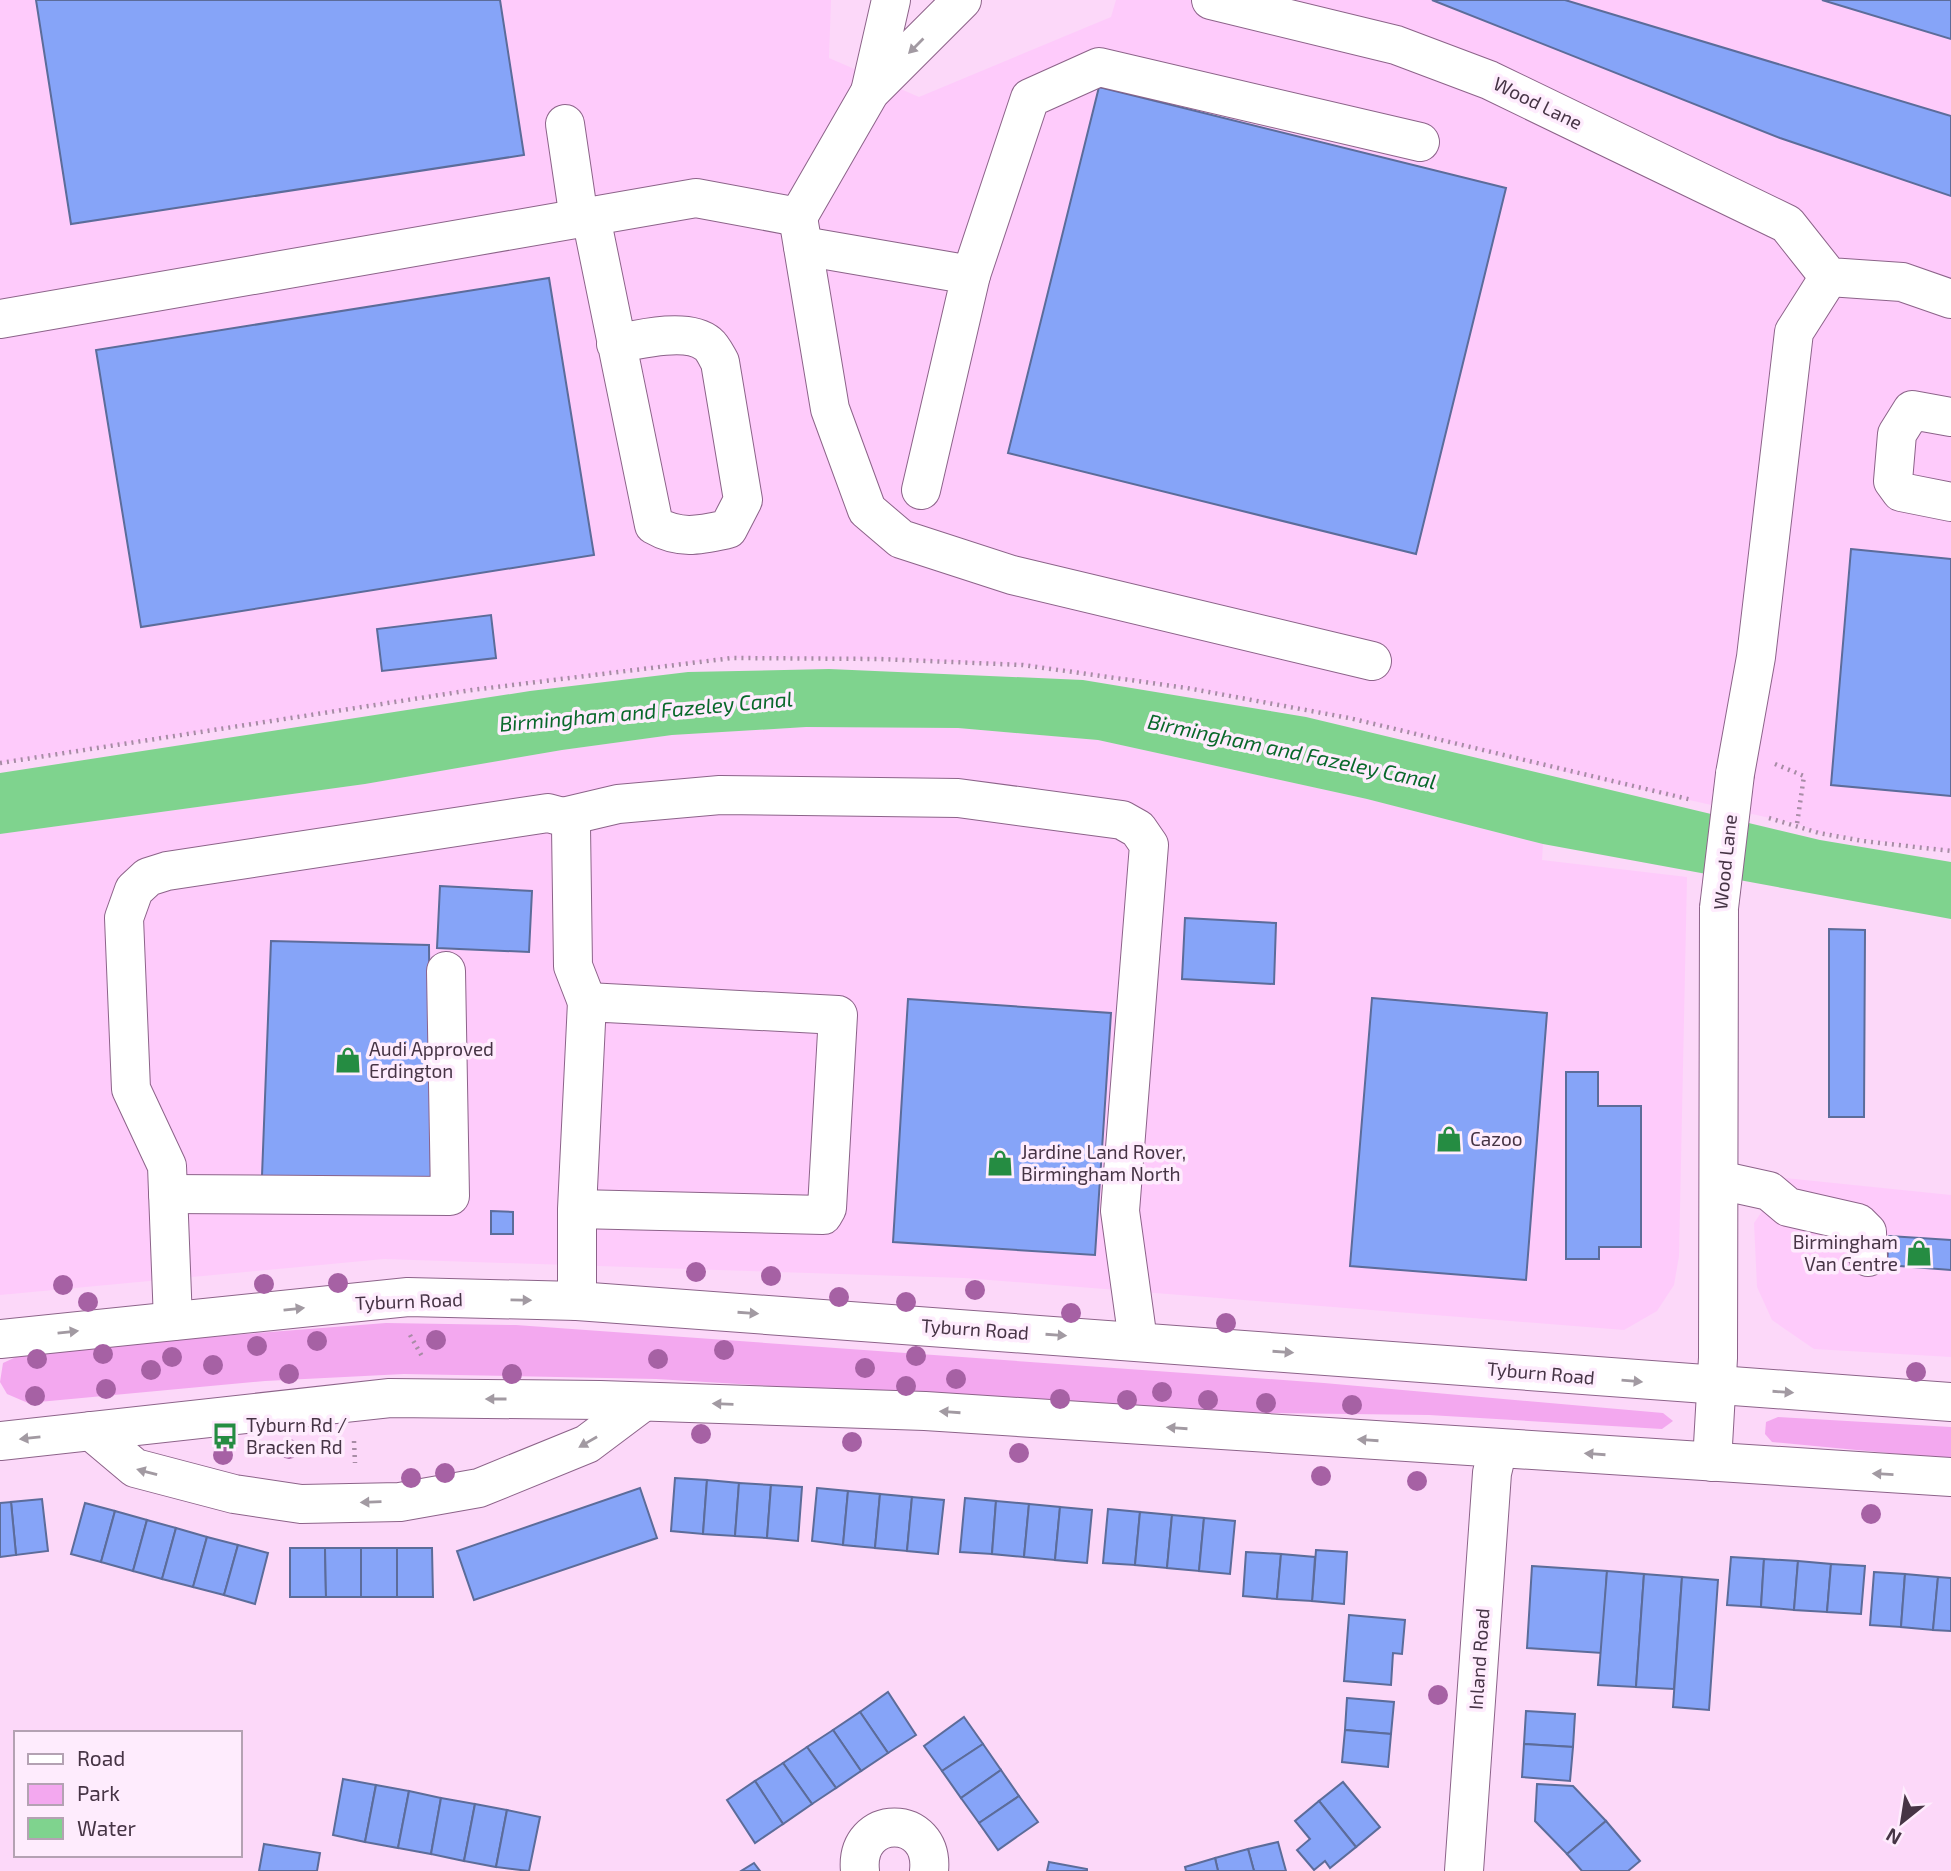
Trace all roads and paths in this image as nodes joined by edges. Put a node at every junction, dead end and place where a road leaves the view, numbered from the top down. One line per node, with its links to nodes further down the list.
1 (891, 0): 5 (main road)
2 (962, 0): 5 (main road, one-way to 5)
3 (1211, 0): 4 (main road, Wood Lane)
4 (1297, 10): 11 (main road, Wood Lane)
5 (870, 92): 9 (main road)
6 (565, 124): 8 (main road)
7 (1420, 142): 10 (main road)
8 (585, 218): 9 (main road); 13 (main road); 14 (main road)
9 (800, 232): 10 (main road); 18 (main road)
10 (971, 275): 16 (main road)
11 (1829, 276): 12 (main road); 28 (main road, Wood Lane, bridge)
12 (1951, 299)
13 (0, 319)
14 (616, 344): 14 (main road)
15 (1951, 417): 17 (main road)
16 (921, 490)
17 (1951, 502)
18 (1372, 661)
19 (0, 763): 21 (path)
20 (1804, 776): 24 (path)
21 (1703, 803)
22 (1757, 815): 24 (path)
23 (564, 817): 27 (main road); 29 (main road); 35 (main road)
24 (1797, 824): 25 (path)
25 (1951, 851)
26 (446, 971): 29 (main road)
27 (587, 1002): 30 (main road); 30 (main road)
28 (1720, 1180): 31 (main road); 36 (main road, Wood Lane)
29 (168, 1194): 33 (main road)
30 (577, 1209): 32 (main road)
31 (1868, 1257)
32 (577, 1301): 33 (main road, Tyburn Road, one-way to 32); 35 (main road, Tyburn Road, one-way to 35)
33 (173, 1321): 34 (main road, Tyburn Road, one-way to 33)
34 (0, 1339)
35 (1138, 1341): 36 (main road, Tyburn Road, one-way to 36)
36 (1715, 1387): 38 (main road, Tyburn Road, one-way to 38); 42 (main road, Wood Lane)
37 (643, 1402): 39 (main road, one-way to 39); 39 (main road, one-way to 39); 41 (main road, one-way to 37)
38 (1951, 1402)
39 (91, 1431): 40 (main road, one-way to 40)
40 (0, 1441)
41 (1497, 1448): 42 (main road, one-way to 41); 46 (main road, Inland Road)
42 (1712, 1462): 43 (main road, one-way to 42)
43 (1951, 1477)
44 (860, 1871): 45 (main road)
45 (929, 1871)
46 (1464, 1871)

